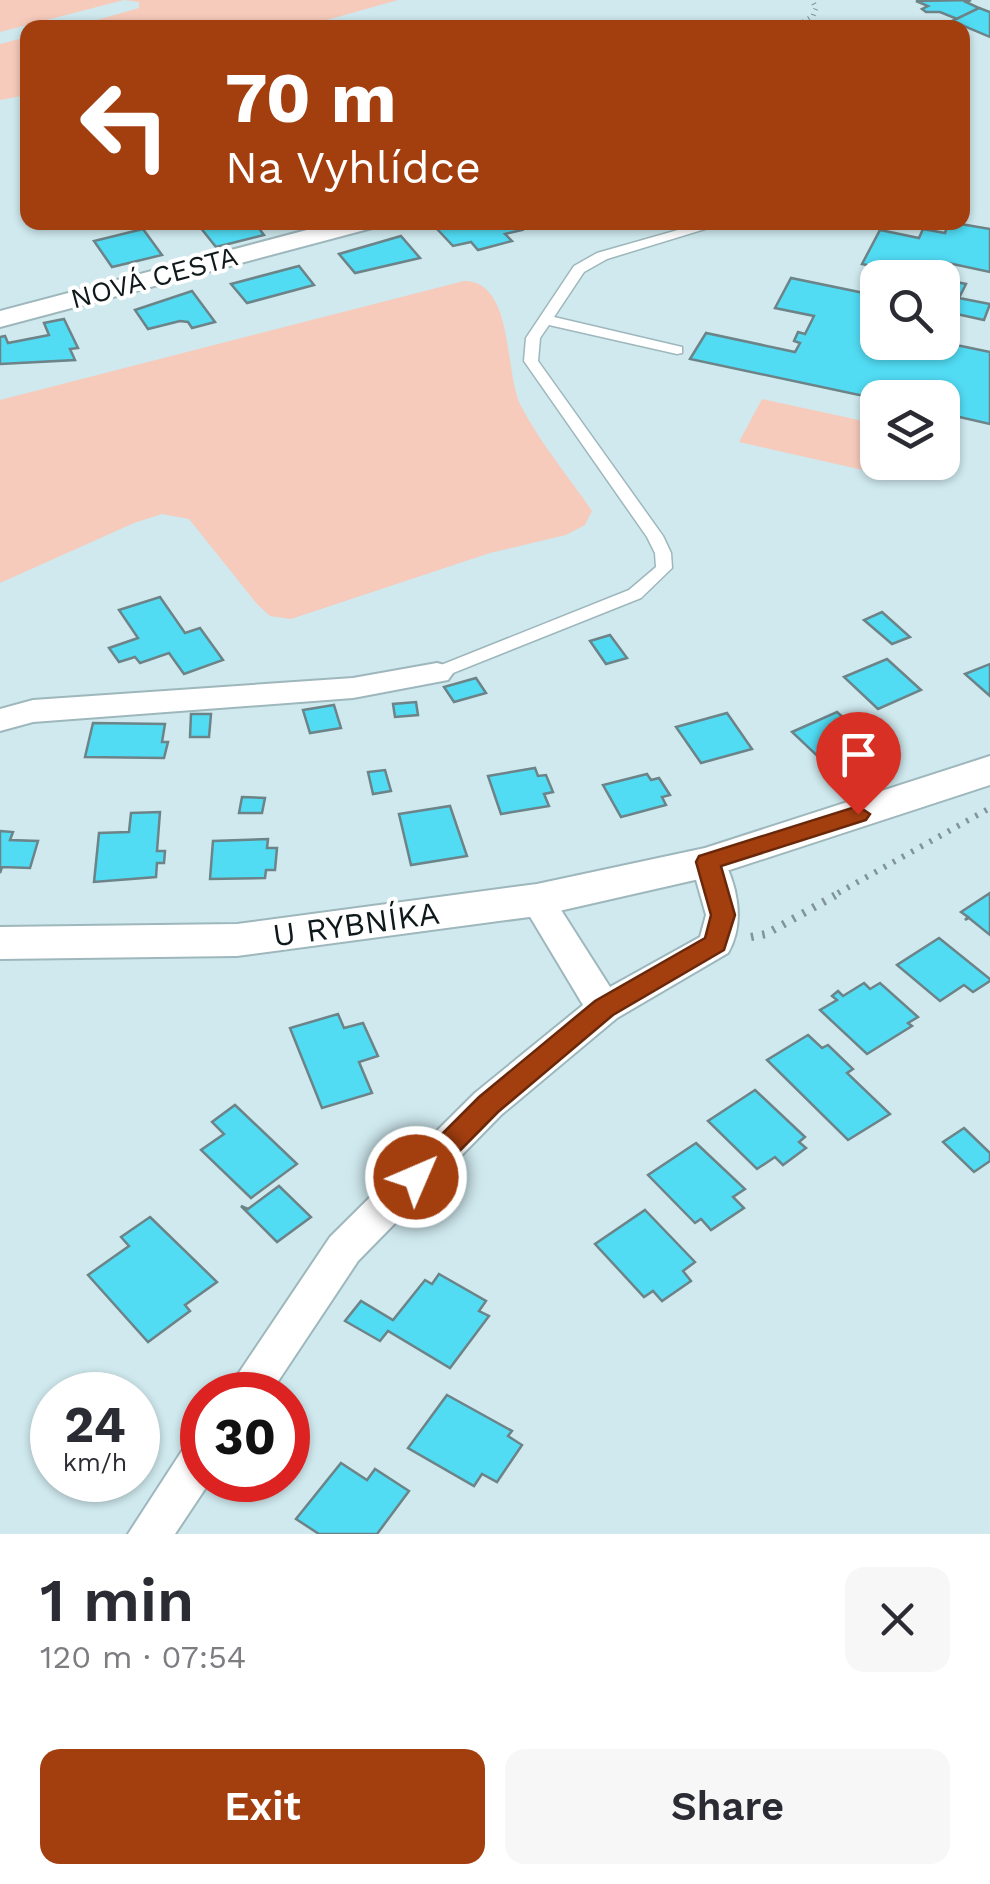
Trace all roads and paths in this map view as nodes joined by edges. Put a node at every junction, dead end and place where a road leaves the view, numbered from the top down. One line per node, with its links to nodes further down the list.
1 (337, 230): 3 (street, NOVÁ CESTA)
2 (694, 230): 4 (lane)
3 (0, 319)
4 (547, 320): 5 (lane); 6 (lane)
5 (677, 350)
6 (437, 673): 7 (street)
7 (0, 720)
8 (990, 770): 10 (street, U RYBNÍKA)
9 (990, 808): 13 (path)
10 (708, 862): 11 (street, U RYBNÍKA); 13 (street)
11 (537, 900): 12 (street, U RYBNÍKA); 14 (street)
12 (0, 942)
13 (716, 944): 14 (street)
14 (604, 1008): 15 (street)
15 (261, 1372)
16 (180, 1490): 17 (street)
17 (150, 1534)

